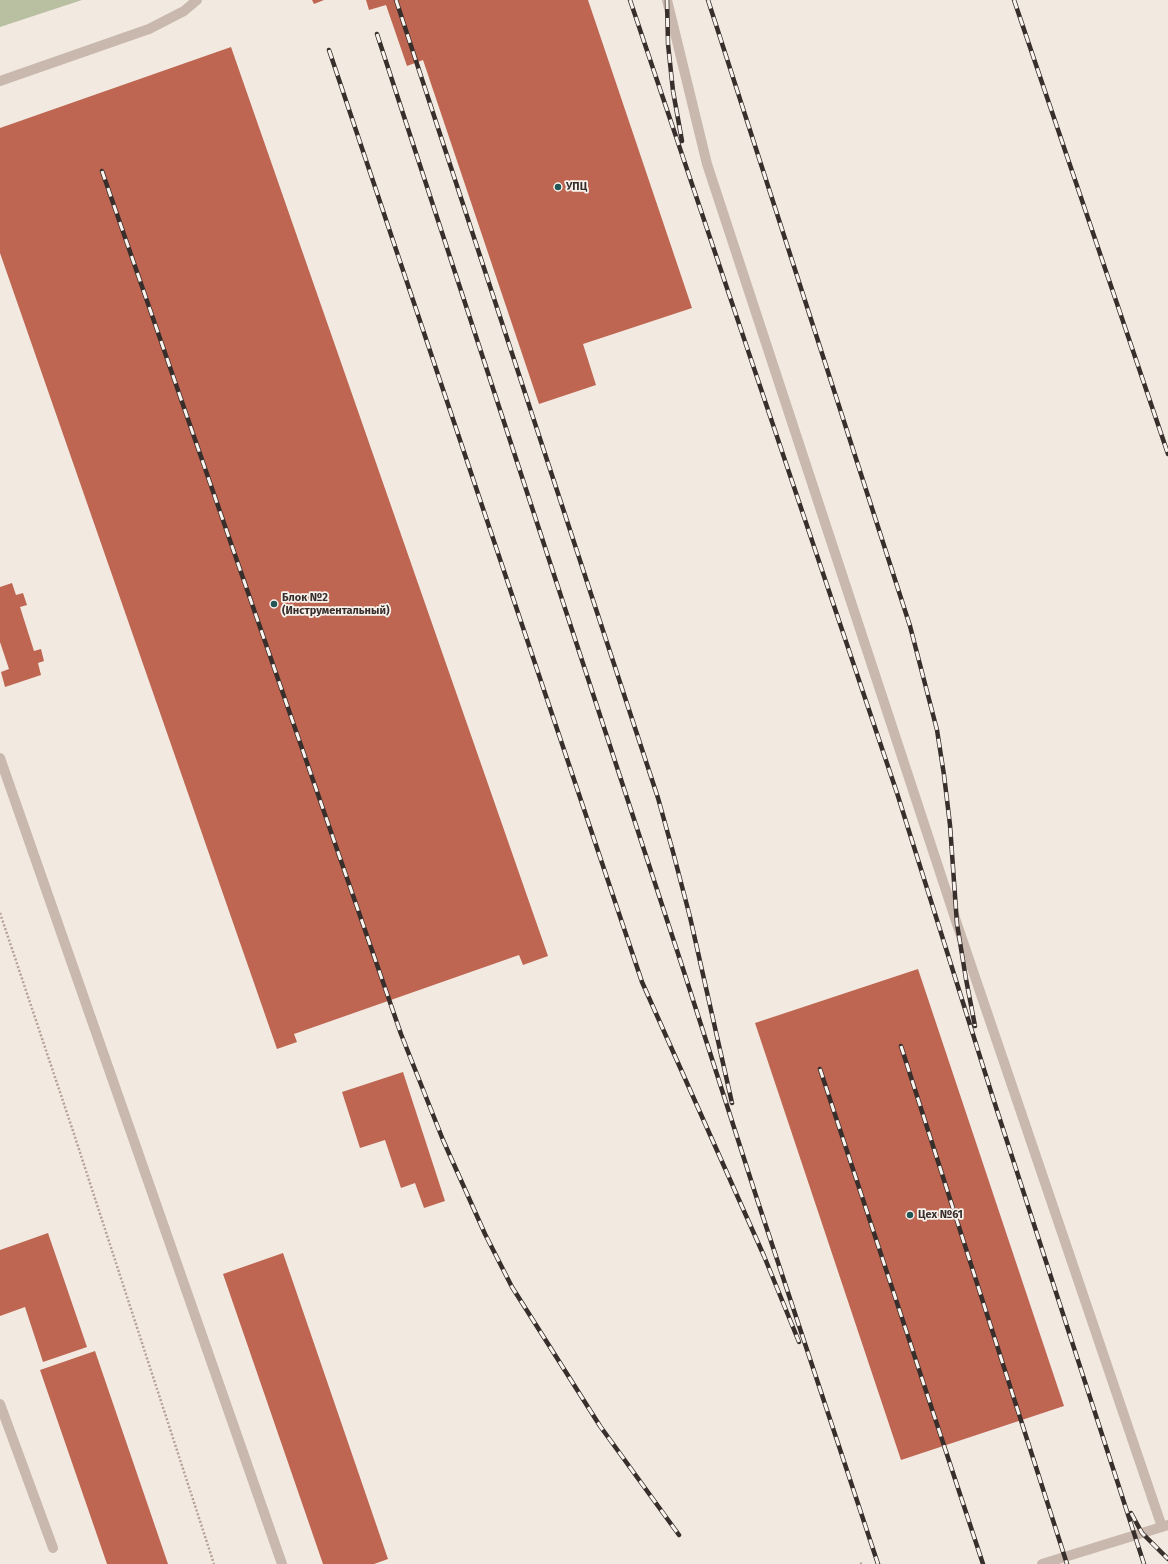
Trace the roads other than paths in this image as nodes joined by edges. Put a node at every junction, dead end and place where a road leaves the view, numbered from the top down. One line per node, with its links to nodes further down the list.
1 (196, 0): 3 (lane)
2 (667, 0): 6 (lane)
3 (0, 81)
4 (0, 758): 8 (lane)
5 (0, 1404): 7 (lane)
6 (1165, 1526): 9 (lane)
7 (54, 1548)
8 (282, 1564)
9 (1042, 1564)

